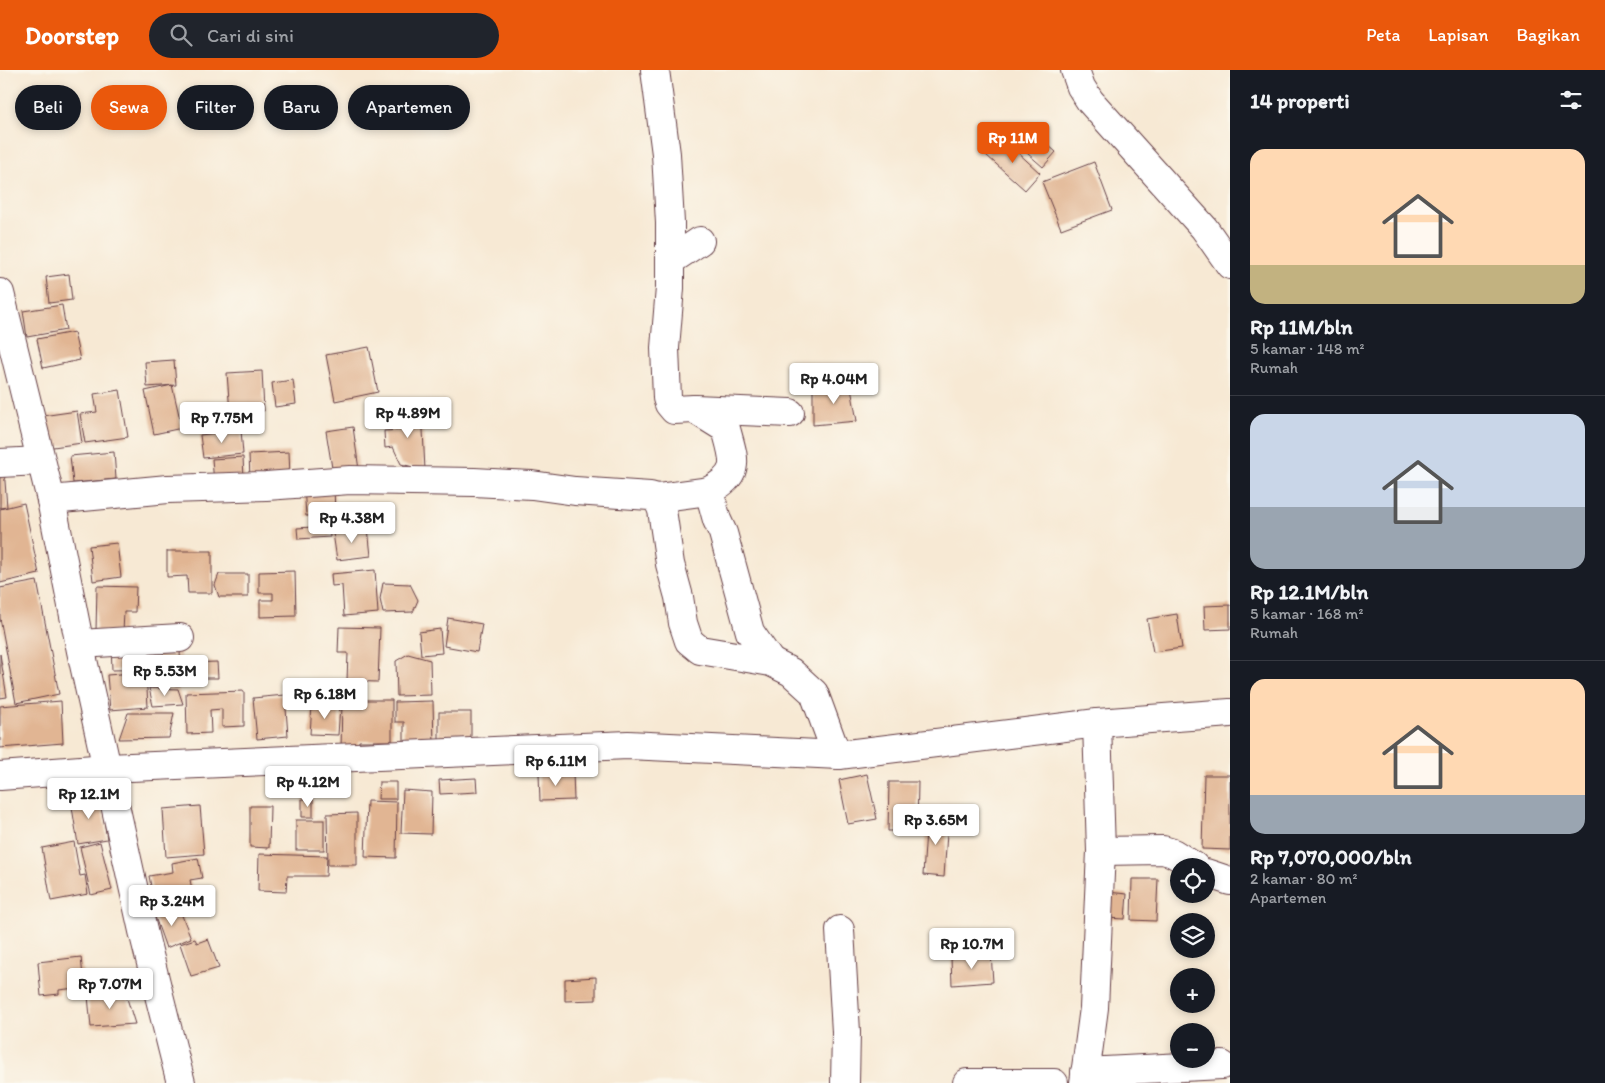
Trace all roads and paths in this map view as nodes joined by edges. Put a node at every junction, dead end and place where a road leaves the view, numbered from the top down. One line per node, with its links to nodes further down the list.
1 (656, 70): 4 (street)
2 (1075, 70): 5 (street)
3 (700, 242): 4 (street)
4 (670, 261): 7 (street)
5 (1230, 265)
6 (0, 293): 9 (street)
7 (694, 408): 8 (street); 11 (street)
8 (790, 413)
9 (40, 461): 10 (street); 13 (street)
10 (0, 463)
11 (708, 491): 12 (street); 16 (street)
12 (657, 498): 13 (street); 16 (street)
13 (51, 500): 15 (street)
14 (180, 638): 15 (street)
15 (80, 644): 20 (street)
16 (770, 662): 19 (street)
17 (1230, 713): 18 (street)
18 (1097, 723): 19 (street); 22 (street)
19 (839, 755): 20 (street)
20 (108, 768): 21 (street); 29 (street)
21 (0, 776)
22 (1101, 851): 23 (street); 28 (street)
23 (1181, 858)
24 (1215, 876): 25 (street)
25 (1230, 881)
26 (840, 930): 30 (street)
27 (1222, 1065): 28 (street)
28 (1084, 1077)
29 (181, 1083)
30 (846, 1083)
31 (967, 1083): 32 (street)
32 (1054, 1083)

